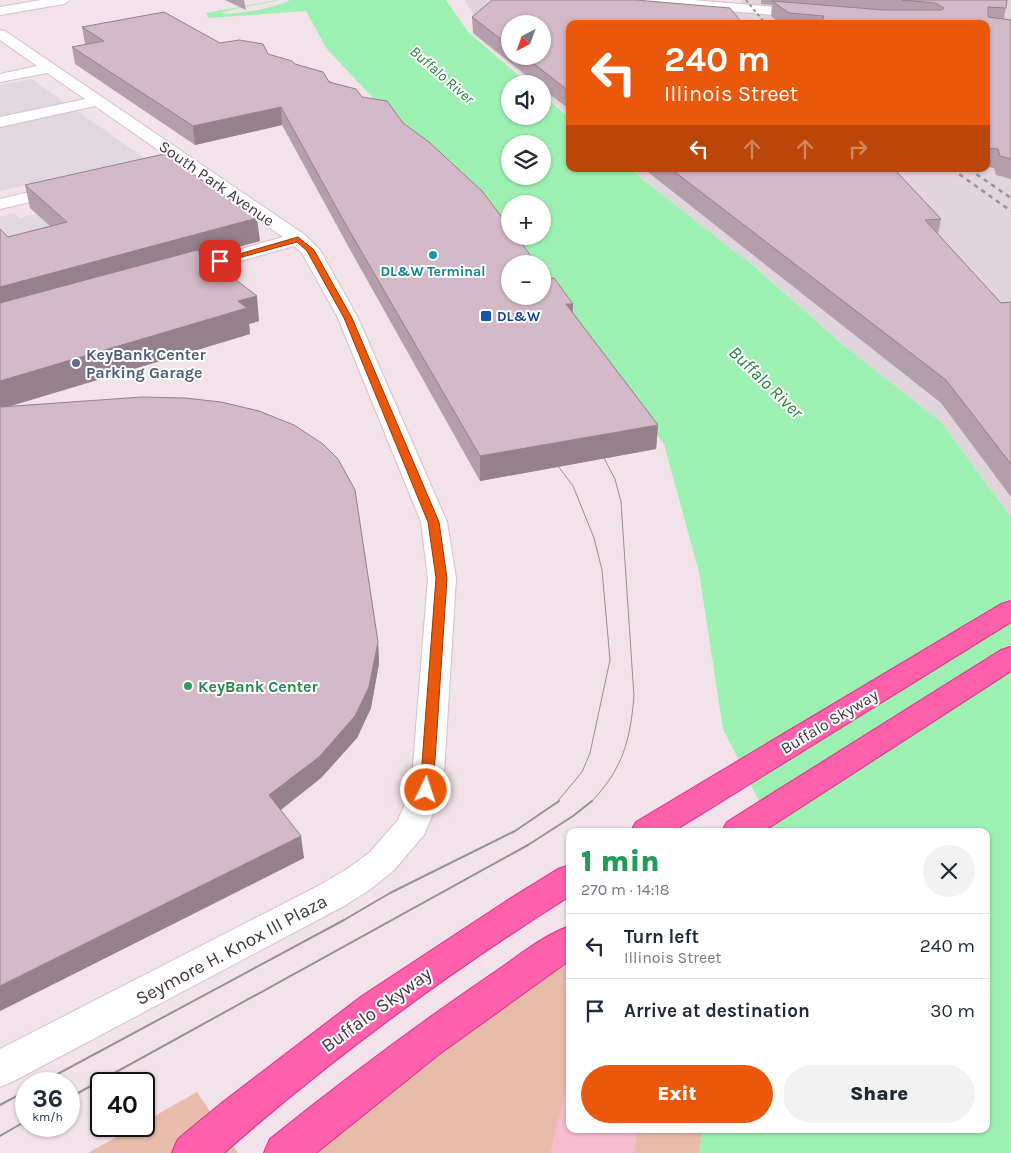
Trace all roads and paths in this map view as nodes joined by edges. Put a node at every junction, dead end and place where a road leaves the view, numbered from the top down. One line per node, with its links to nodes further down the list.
1 (64, 0): 4 (street)
2 (648, 0): 3 (street)
3 (732, 4): 5 (street)
4 (0, 11)
5 (820, 15)
6 (0, 34): 7 (street, South Park Avenue)
7 (50, 68): 8 (street); 9 (street, South Park Avenue)
8 (0, 78)
9 (98, 101): 10 (street); 11 (street, South Park Avenue)
10 (0, 122)
11 (184, 160): 12 (street); 15 (street, South Park Avenue)
12 (164, 165)
13 (77, 186): 14 (street)
14 (0, 204)
15 (298, 239): 16 (street); 19 (street, South Park Avenue)
16 (161, 278)
17 (1011, 610): 20 (highway, Buffalo Skyway)
18 (1011, 656): 21 (highway)
19 (426, 790): 24 (street, Seymore H. Knox III Plaza)
20 (653, 828)
21 (744, 828)
22 (566, 881): 25 (highway, Buffalo Skyway)
23 (566, 945): 26 (highway)
24 (0, 1069)
25 (193, 1153)
26 (284, 1153)

